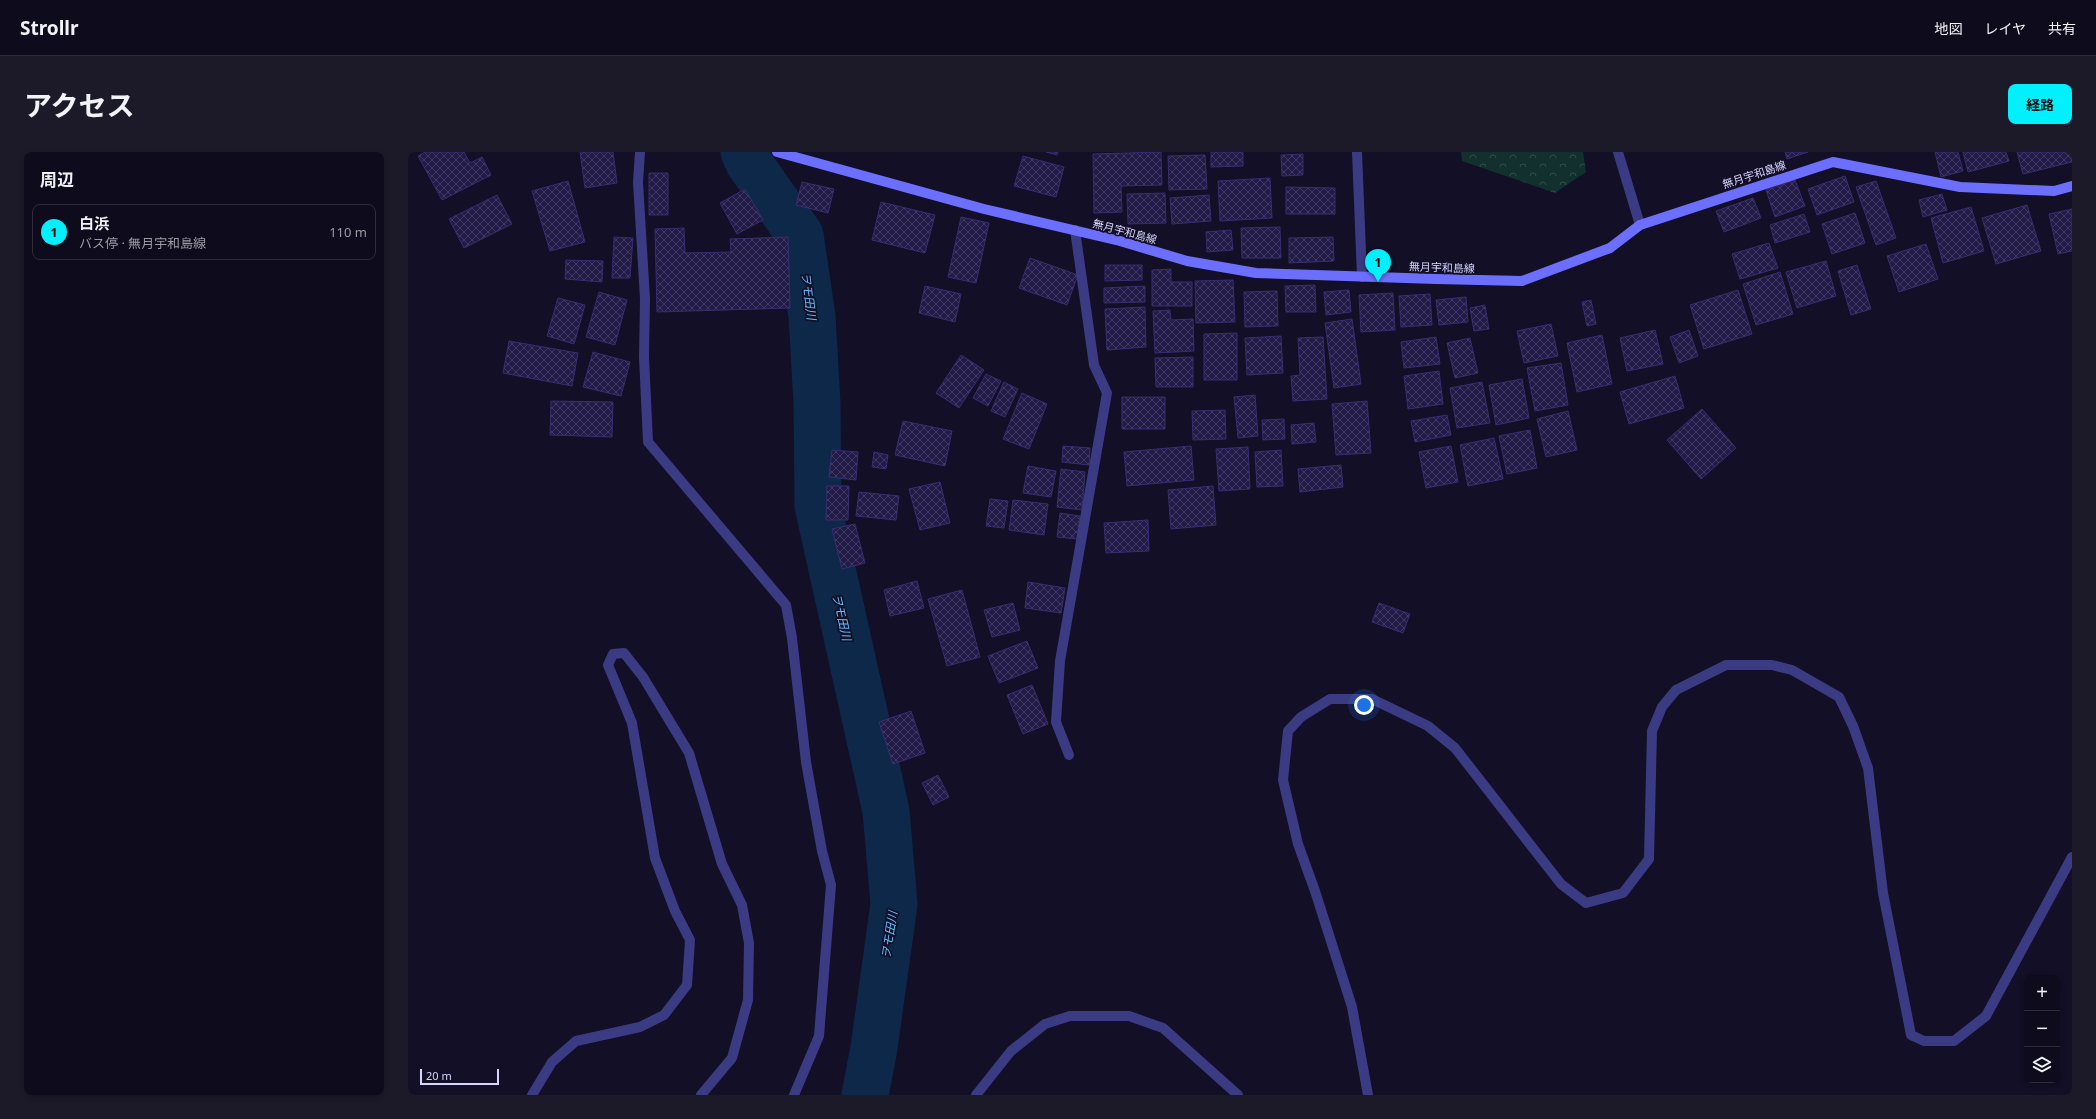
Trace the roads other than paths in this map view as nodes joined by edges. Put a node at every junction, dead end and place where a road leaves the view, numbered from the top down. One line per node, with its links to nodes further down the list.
1 (640, 152): 13 (street)
2 (777, 152): 7 (main road, 無月宇和島線)
3 (1356, 152): 8 (street)
4 (1618, 152): 6 (street)
5 (2072, 186): 6 (main road, 無月宇和島線)
6 (1640, 225): 8 (main road, 無月宇和島線)
7 (1075, 230): 8 (main road, 無月宇和島線); 9 (street)
8 (1362, 277)
9 (1069, 755)
10 (2072, 857): 16 (street)
11 (532, 1095): 12 (street)
12 (701, 1095)
13 (794, 1095)
14 (976, 1095): 15 (street)
15 (1238, 1095)
16 (1368, 1095)

